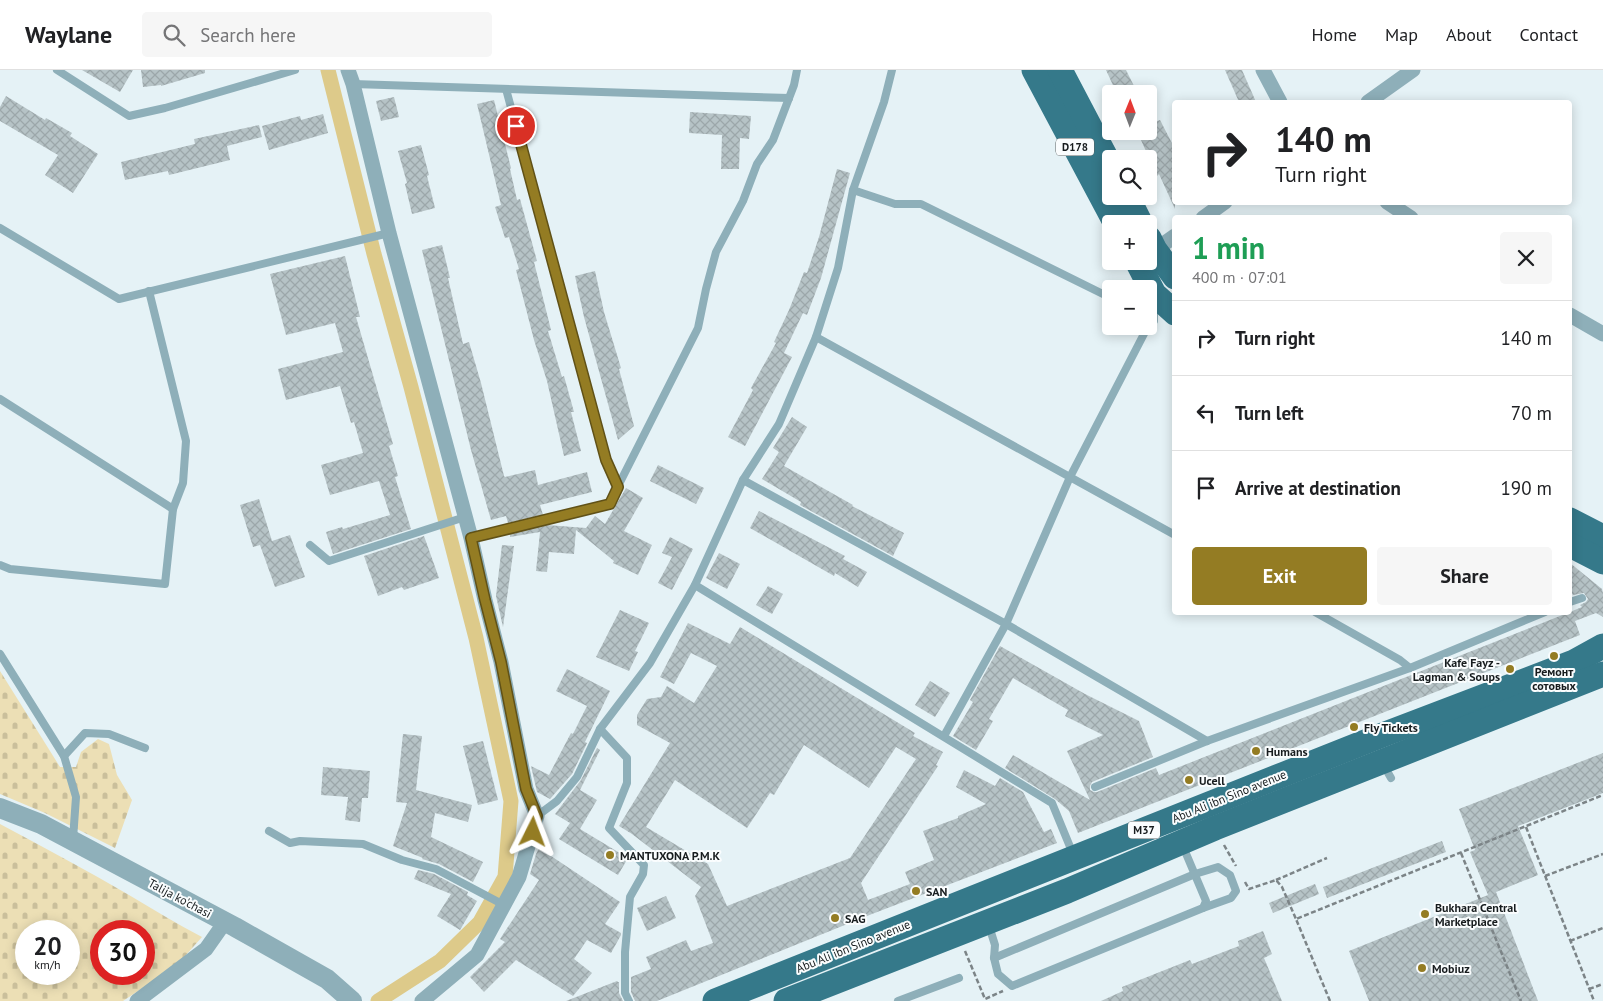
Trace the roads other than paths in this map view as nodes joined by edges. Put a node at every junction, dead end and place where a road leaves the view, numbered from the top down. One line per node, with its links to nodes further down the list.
1 (57, 70): 2 (lane)
2 (295, 70)
3 (797, 70): 11 (lane)
4 (892, 70): 15 (lane)
5 (1034, 70): 18 (main road, D178)
6 (1060, 70): 14 (main road, D178)
7 (1263, 70): 12 (street)
8 (1413, 70): 13 (street)
9 (350, 77): 10 (lane); 22 (street)
10 (506, 88): 11 (lane); 35 (lane)
11 (789, 98): 35 (lane)
12 (1279, 100)
13 (1371, 100)
14 (1102, 150)
15 (853, 190): 27 (lane); 31 (lane)
16 (1221, 205): 19 (street)
17 (1392, 205): 20 (street)
18 (1111, 215)
19 (1207, 215)
20 (1406, 215)
21 (0, 228): 26 (lane)
22 (389, 234): 26 (lane); 37 (street)
23 (1157, 250): 25 (main road)
24 (1154, 270): 29 (main road)
25 (1172, 273)
26 (149, 291): 36 (lane)
27 (1102, 294)
28 (1572, 315): 30 (street)
29 (1159, 317): 33 (lane)
30 (1603, 334)
31 (816, 338): 33 (lane); 34 (lane)
32 (0, 399): 36 (lane)
33 (1070, 477): 39 (lane); 50 (lane)
34 (743, 480): 45 (lane); 50 (lane)
35 (618, 487): 40 (lane)
36 (173, 509): 44 (lane)
37 (465, 516): 40 (street); 41 (lane)
38 (1572, 522): 43 (main road)
39 (1172, 533)
40 (471, 538): 64 (street)
41 (310, 545)
42 (1572, 545): 43 (main road)
43 (1601, 550)
44 (0, 564)
45 (695, 585): 57 (lane); 58 (lane)
46 (1582, 598): 47 (lane)
47 (1572, 601)
48 (1320, 615): 55 (lane)
49 (1538, 615): 55 (lane)
50 (1006, 624): 58 (lane); 59 (lane)
51 (1603, 634): 54 (main road)
52 (1603, 646): 54 (main road, Abu Ali ibn Sino avenue / M37)
53 (0, 654): 61 (lane)
54 (1574, 662): 68 (main road, Abu Ali ibn Sino avenue / M37)
55 (1410, 668): 59 (lane)
56 (1603, 674): 67 (main road, Abu Ali ibn Sino avenue / M37)
57 (600, 729): 64 (lane); 79 (lane)
58 (944, 736): 68 (lane)
59 (1207, 741): 62 (lane)
60 (144, 748): 61 (lane)
61 (64, 756): 66 (lane)
62 (1095, 787)
63 (0, 808): 66 (street, Talija ko'chasi)
64 (537, 816): 70 (street)
65 (269, 831): 70 (lane)
66 (73, 841): 72 (street, Talija ko'chasi)
67 (1181, 843): 69 (lane); 73 (main road, Abu Ali ibn Sino avenue / M37)
68 (1075, 858): 80 (main road, Abu Ali ibn Sino avenue / M37)
69 (1195, 874): 71 (lane); 71 (lane); 74 (lane)
70 (504, 905): 78 (street)
71 (1203, 908): 74 (lane)
72 (225, 922): 76 (street); 77 (street, Talija ko'chasi)
73 (987, 922): 74 (lane); 81 (main road, Abu Ali ibn Sino avenue / M37)
74 (994, 958)
75 (959, 978): 82 (lane)
76 (137, 1001)
77 (352, 1001)
78 (422, 1001)
79 (629, 1001)
80 (715, 1001)
81 (786, 1001)
82 (898, 1001)

